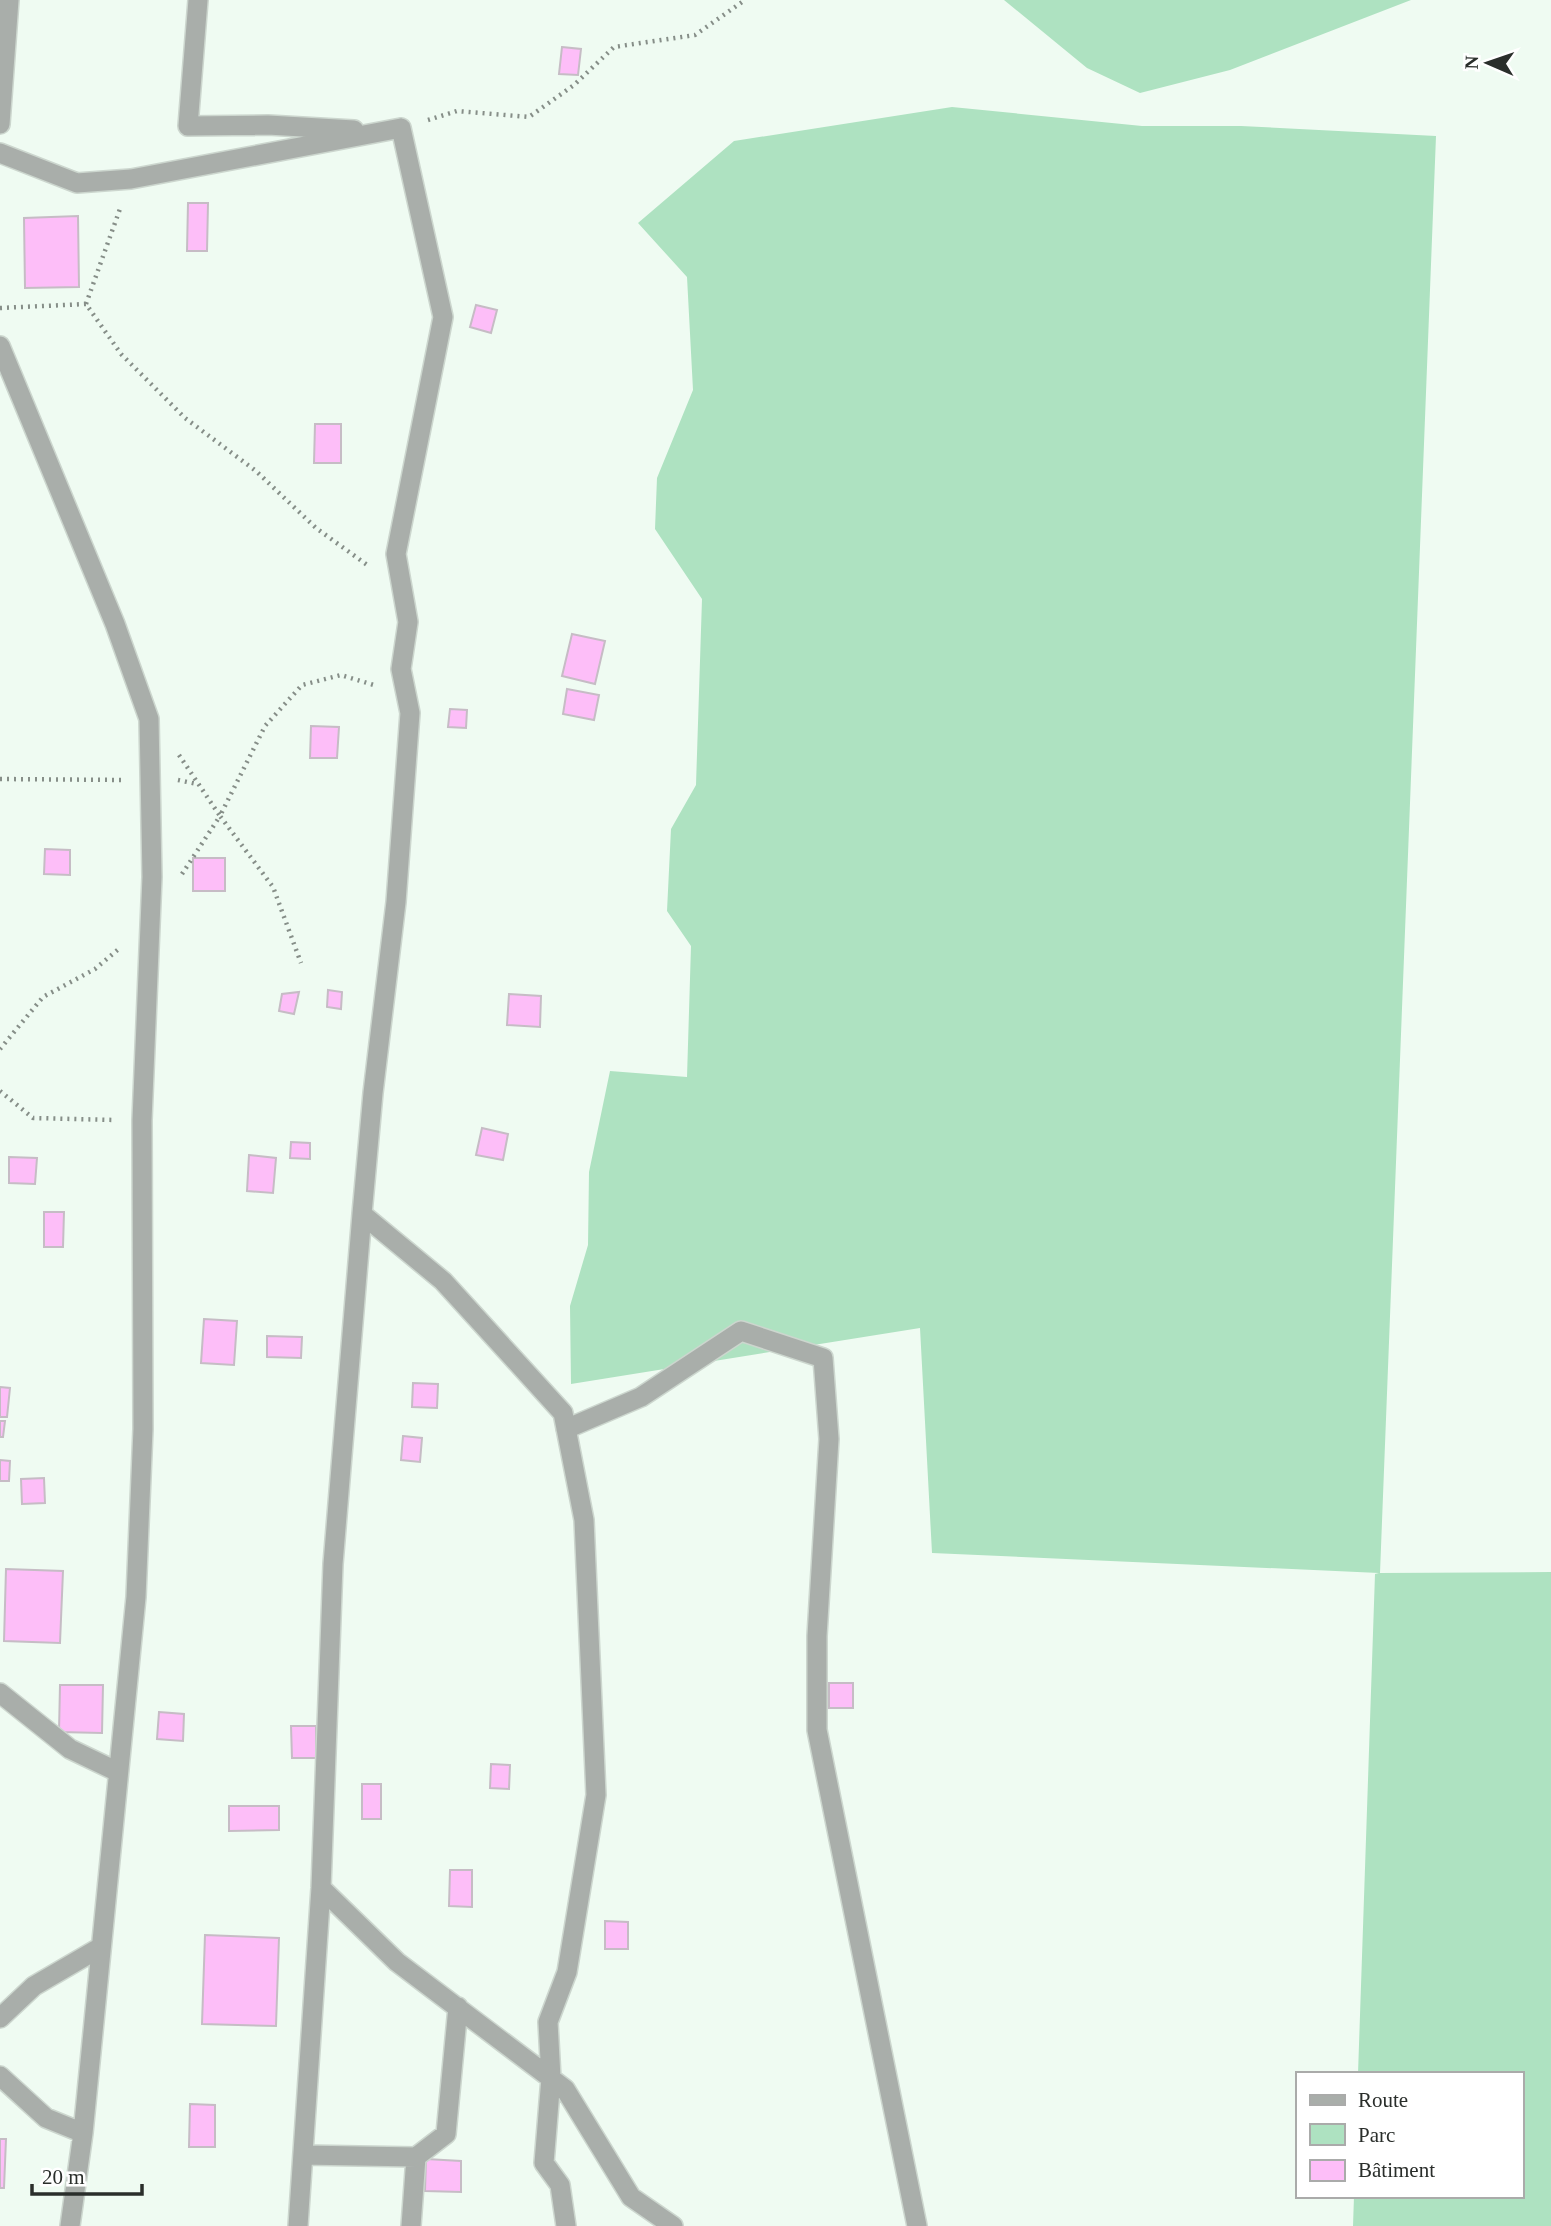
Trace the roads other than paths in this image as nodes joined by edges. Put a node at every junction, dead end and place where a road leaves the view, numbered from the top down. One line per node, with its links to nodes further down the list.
1 (9, 0): 3 (street)
2 (198, 0): 4 (street)
3 (0, 124)
4 (401, 128): 5 (street); 7 (street)
5 (0, 153)
6 (0, 346): 10 (street)
7 (362, 1214): 8 (street); 11 (street)
8 (566, 1429): 16 (street); 25 (street)
9 (0, 1692): 10 (street)
10 (118, 1772): 12 (street)
11 (321, 1888): 13 (street); 18 (street)
12 (101, 1947): 14 (street); 17 (street)
13 (458, 2007): 16 (street); 19 (street)
14 (0, 2018)
15 (0, 2076): 17 (street)
16 (551, 2078): 23 (street); 24 (street)
17 (83, 2133): 20 (street)
18 (303, 2155): 19 (street); 21 (street)
19 (416, 2157): 22 (street)
20 (70, 2226)
21 (298, 2226)
22 (411, 2226)
23 (566, 2226)
24 (673, 2226)
25 (917, 2226)

